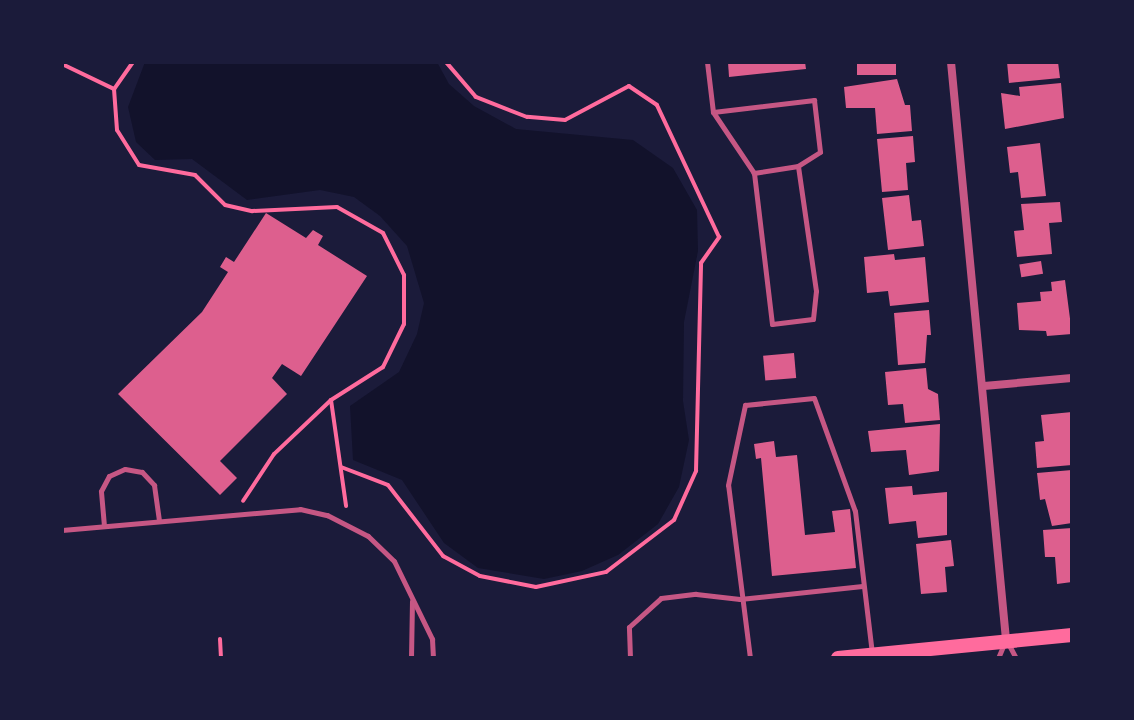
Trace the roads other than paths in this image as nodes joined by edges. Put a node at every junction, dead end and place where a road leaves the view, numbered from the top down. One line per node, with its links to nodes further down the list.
1 (707, 62): 3 (lane)
2 (951, 62): 7 (street)
3 (713, 112): 4 (lane); 5 (lane)
4 (798, 166): 5 (lane); 5 (lane)
5 (754, 173)
6 (1072, 378): 7 (street)
7 (984, 386): 15 (street)
8 (159, 520): 9 (lane); 9 (lane); 13 (lane)
9 (104, 526): 10 (lane)
10 (62, 530)
11 (862, 586): 12 (lane); 12 (lane); 16 (lane)
12 (740, 599): 19 (lane); 20 (lane)
13 (412, 600): 17 (lane); 18 (lane)
14 (1072, 635): 15 (main road)
15 (1006, 640): 16 (main road); 22 (lane); 23 (lane)
16 (872, 654): 21 (main road)
17 (411, 658)
18 (433, 658)
19 (630, 658)
20 (750, 658)
21 (838, 658)
22 (998, 658)
23 (1016, 658)

